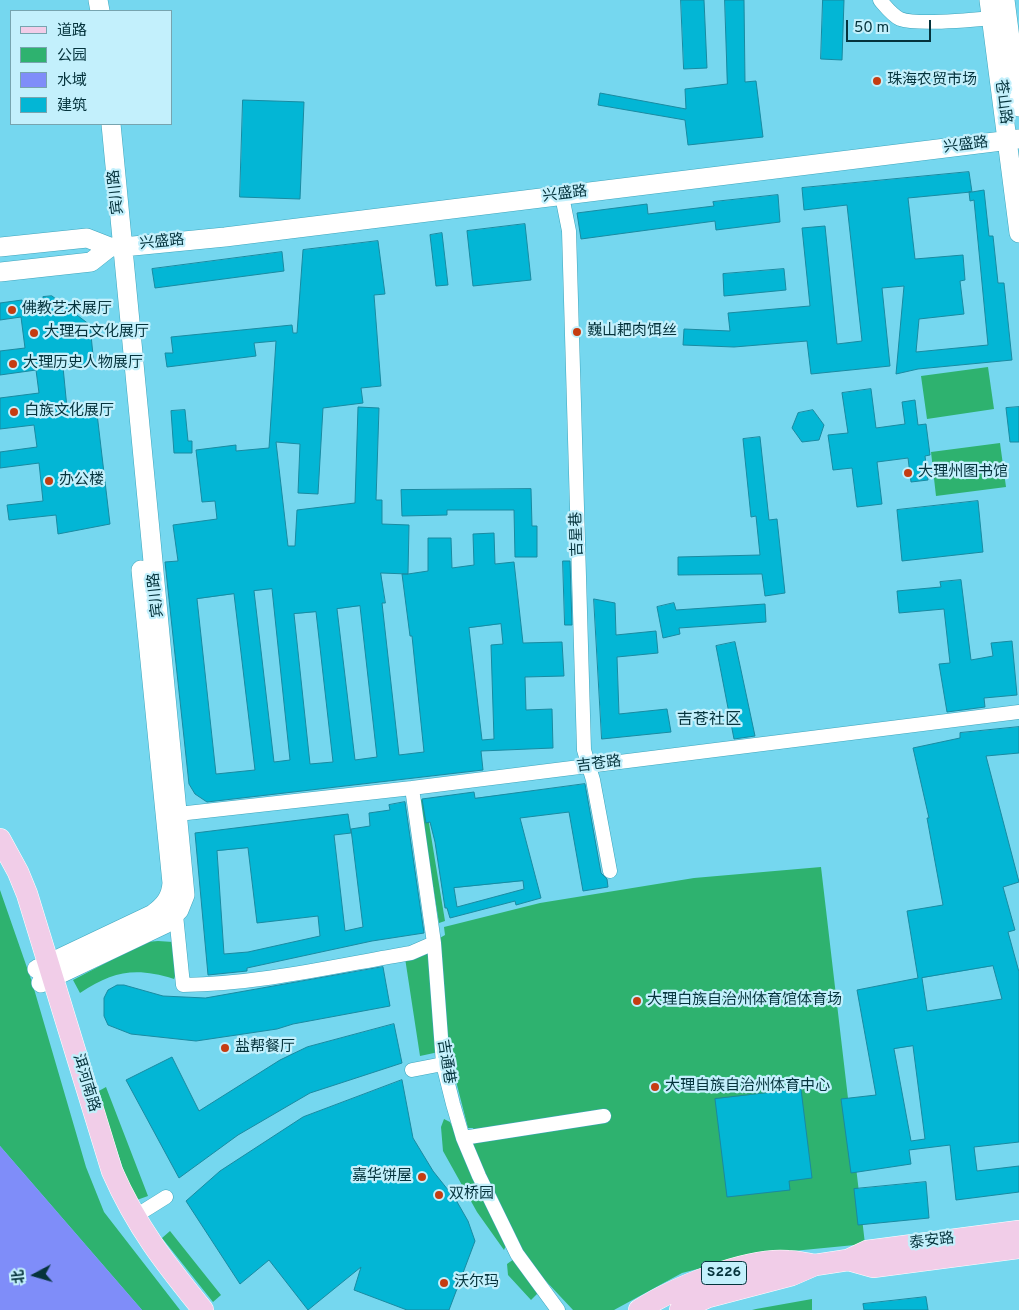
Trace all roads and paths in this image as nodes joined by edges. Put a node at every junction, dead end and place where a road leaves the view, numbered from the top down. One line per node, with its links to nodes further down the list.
1 (880, 0): 3 (street)
2 (1005, 0): 4 (main road, 苍山路)
3 (990, 9): 7 (main road, 苍山路)
4 (1019, 107)
5 (98, 125): 11 (main road, 宾川路)
6 (110, 125): 11 (main road, 宾川路)
7 (1013, 140): 8 (main road, 兴盛路); 9 (main road, 苍山路)
8 (562, 196): 11 (main road, 兴盛路); 15 (street, 吉星巷)
9 (1019, 233)
10 (0, 247): 11 (main road, 兴盛路)
11 (116, 247): 12 (main road); 17 (main road, 宾川路); 23 (main road, 宾川路)
12 (0, 272)
13 (1019, 712): 15 (street, 吉苍路)
14 (1019, 721): 15 (street, 吉苍路)
15 (590, 770): 16 (street, 吉苍路); 20 (street, 吉星巷)
16 (413, 792): 17 (street, 吉苍路); 22 (street, 吉通巷)
17 (179, 819): 21 (main road, 宾川路)
18 (0, 839): 23 (main road, 洱河南路)
19 (0, 864): 23 (main road, 洱河南路)
20 (610, 871)
21 (176, 915): 22 (street); 23 (main road)
22 (434, 943): 24 (street, 吉通巷)
23 (45, 973): 29 (main road, 洱河南路); 34 (main road, 洱河南路)
24 (443, 1064): 25 (street); 27 (street, 吉通巷)
25 (412, 1070)
26 (604, 1116): 27 (street)
27 (463, 1138): 36 (street, 吉通巷)
28 (166, 1197): 29 (street)
29 (134, 1217): 35 (main road, 洱河南路)
30 (1019, 1231): 32 (main road, 泰安路 / S226)
31 (1019, 1248): 32 (main road, 泰安路 / S226)
32 (848, 1260): 33 (main road, 泰安路 / S226)
33 (815, 1265): 37 (main road, 泰安路 / S226); 38 (main road, 泰安路 / S226)
34 (188, 1310)
35 (204, 1310)
36 (558, 1310)
37 (639, 1310)
38 (680, 1310)

